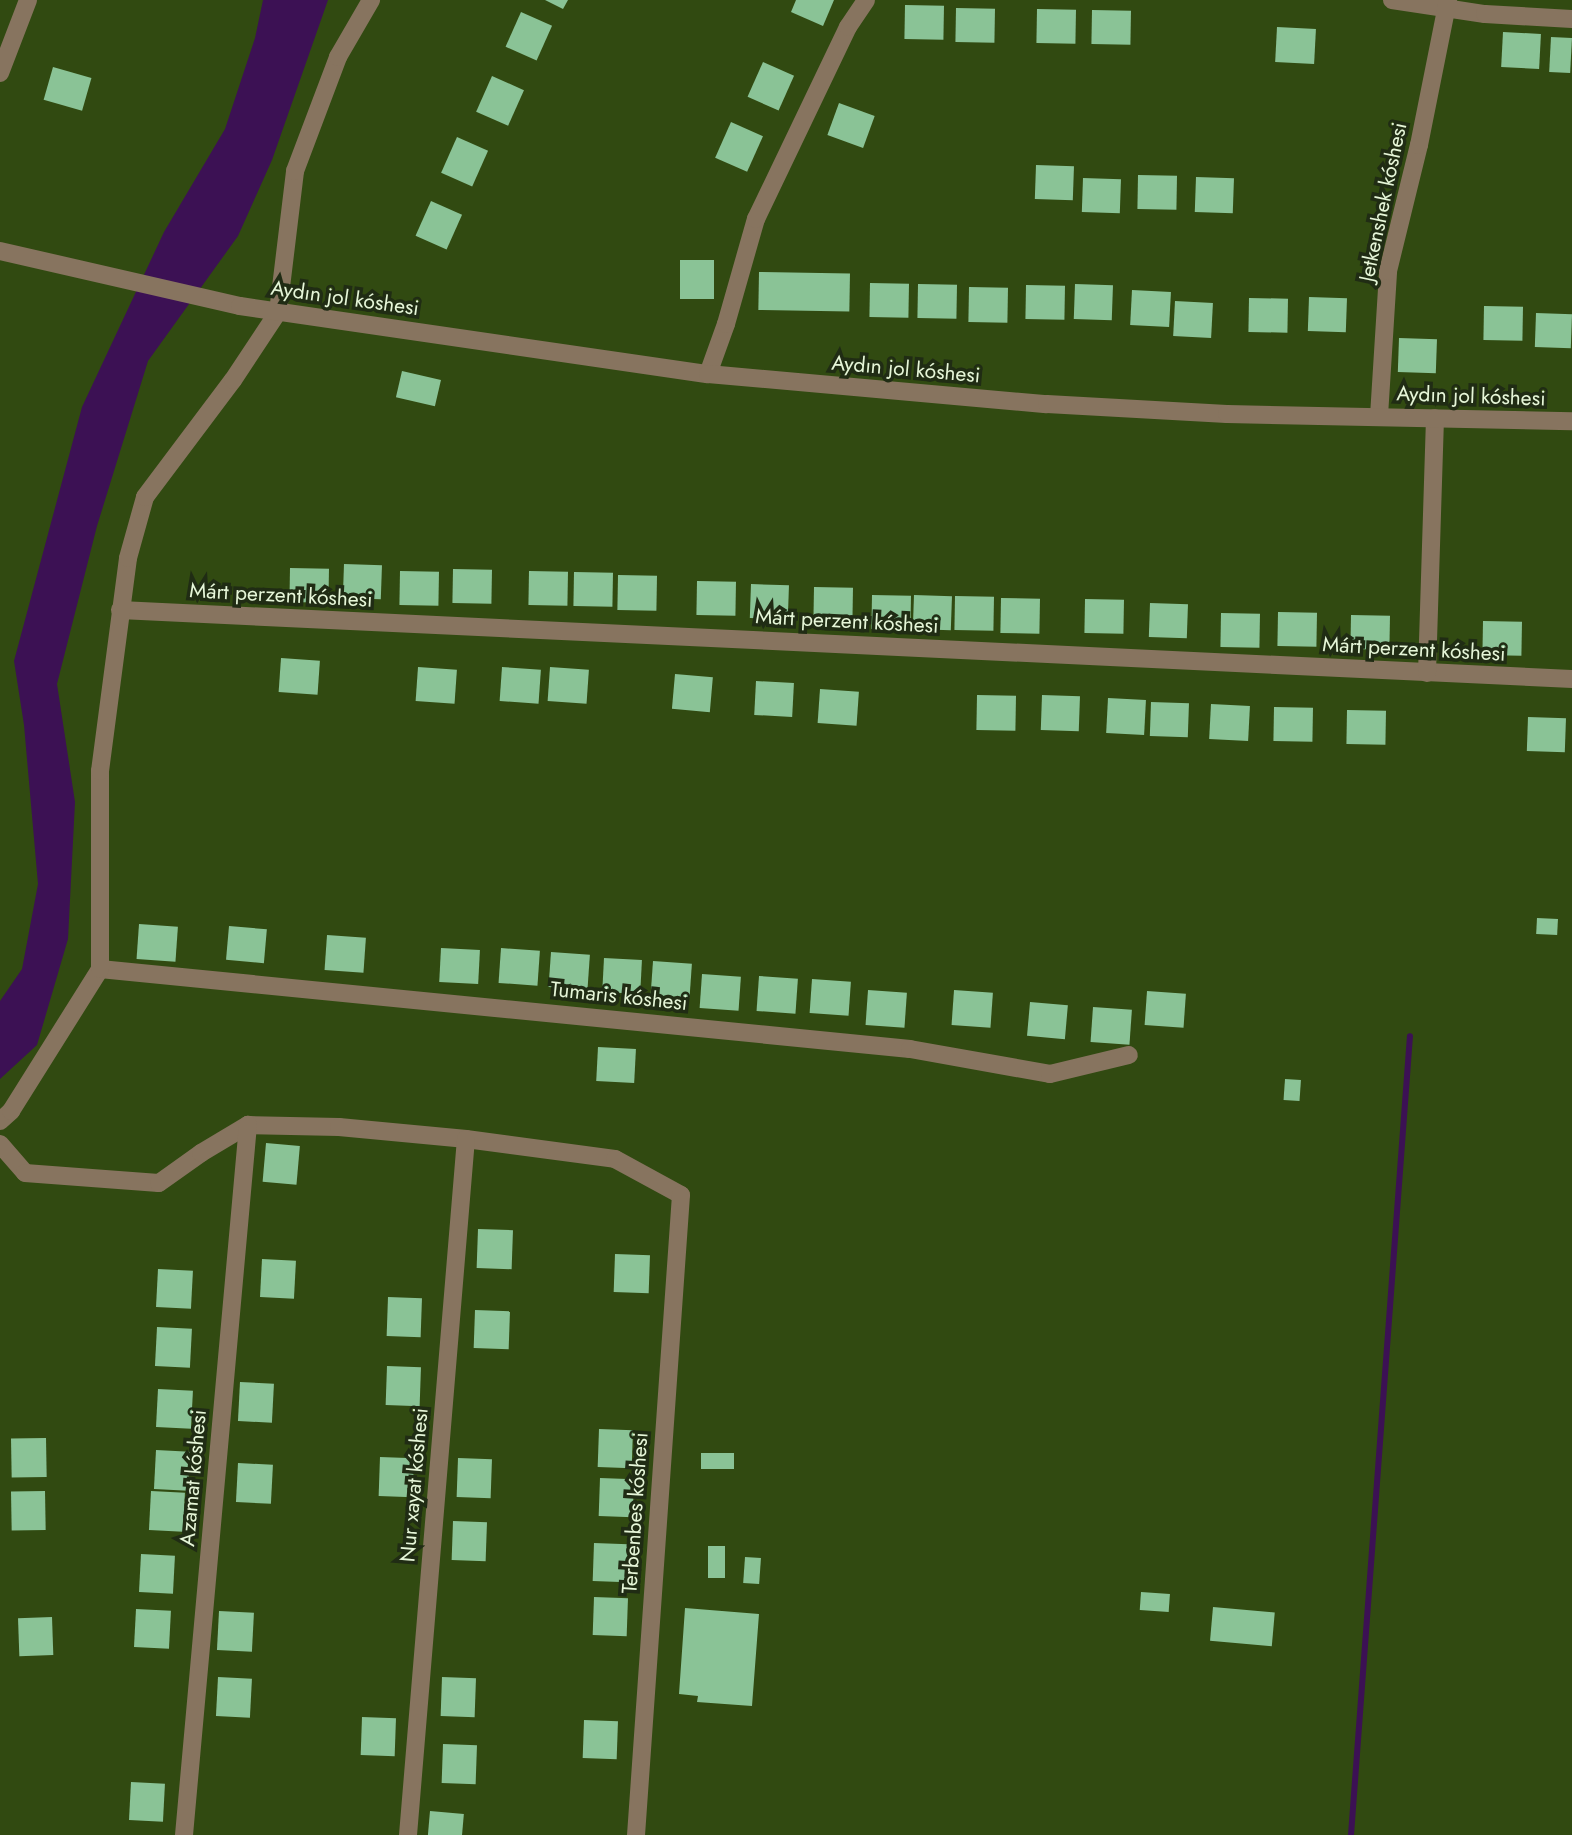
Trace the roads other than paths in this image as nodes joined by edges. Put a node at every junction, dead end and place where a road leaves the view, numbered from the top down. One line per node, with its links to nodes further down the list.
1 (28, 0): 7 (street)
2 (371, 0): 9 (street)
3 (866, 0): 10 (street)
4 (1392, 0): 5 (street)
5 (1448, 3): 6 (street); 11 (street, Jetkenshek kóshesi)
6 (1572, 19)
7 (0, 73)
8 (0, 251): 9 (street, Aydın jol kóshesi)
9 (278, 312): 10 (street, Aydın jol kóshesi); 14 (street)
10 (708, 374): 11 (street, Aydın jol kóshesi)
11 (1379, 416): 12 (street, Aydın jol kóshesi)
12 (1435, 418): 13 (street, Aydın jol kóshesi); 15 (street)
13 (1572, 421)
14 (120, 610): 15 (street, Márt perzent kóshesi); 17 (street)
15 (1427, 673): 16 (street, Márt perzent kóshesi)
16 (1572, 679)
17 (100, 970): 18 (street, Tumaris kóshesi); 19 (street)
18 (1129, 1055)
19 (0, 1121)
20 (248, 1125): 21 (street); 22 (street); 23 (street, Azamat kóshesi)
21 (466, 1139): 24 (street, Nur xayat kóshesi); 25 (street, Terbenbes kóshesi)
22 (1, 1149)
23 (184, 1835)
24 (408, 1835)
25 (636, 1835)

